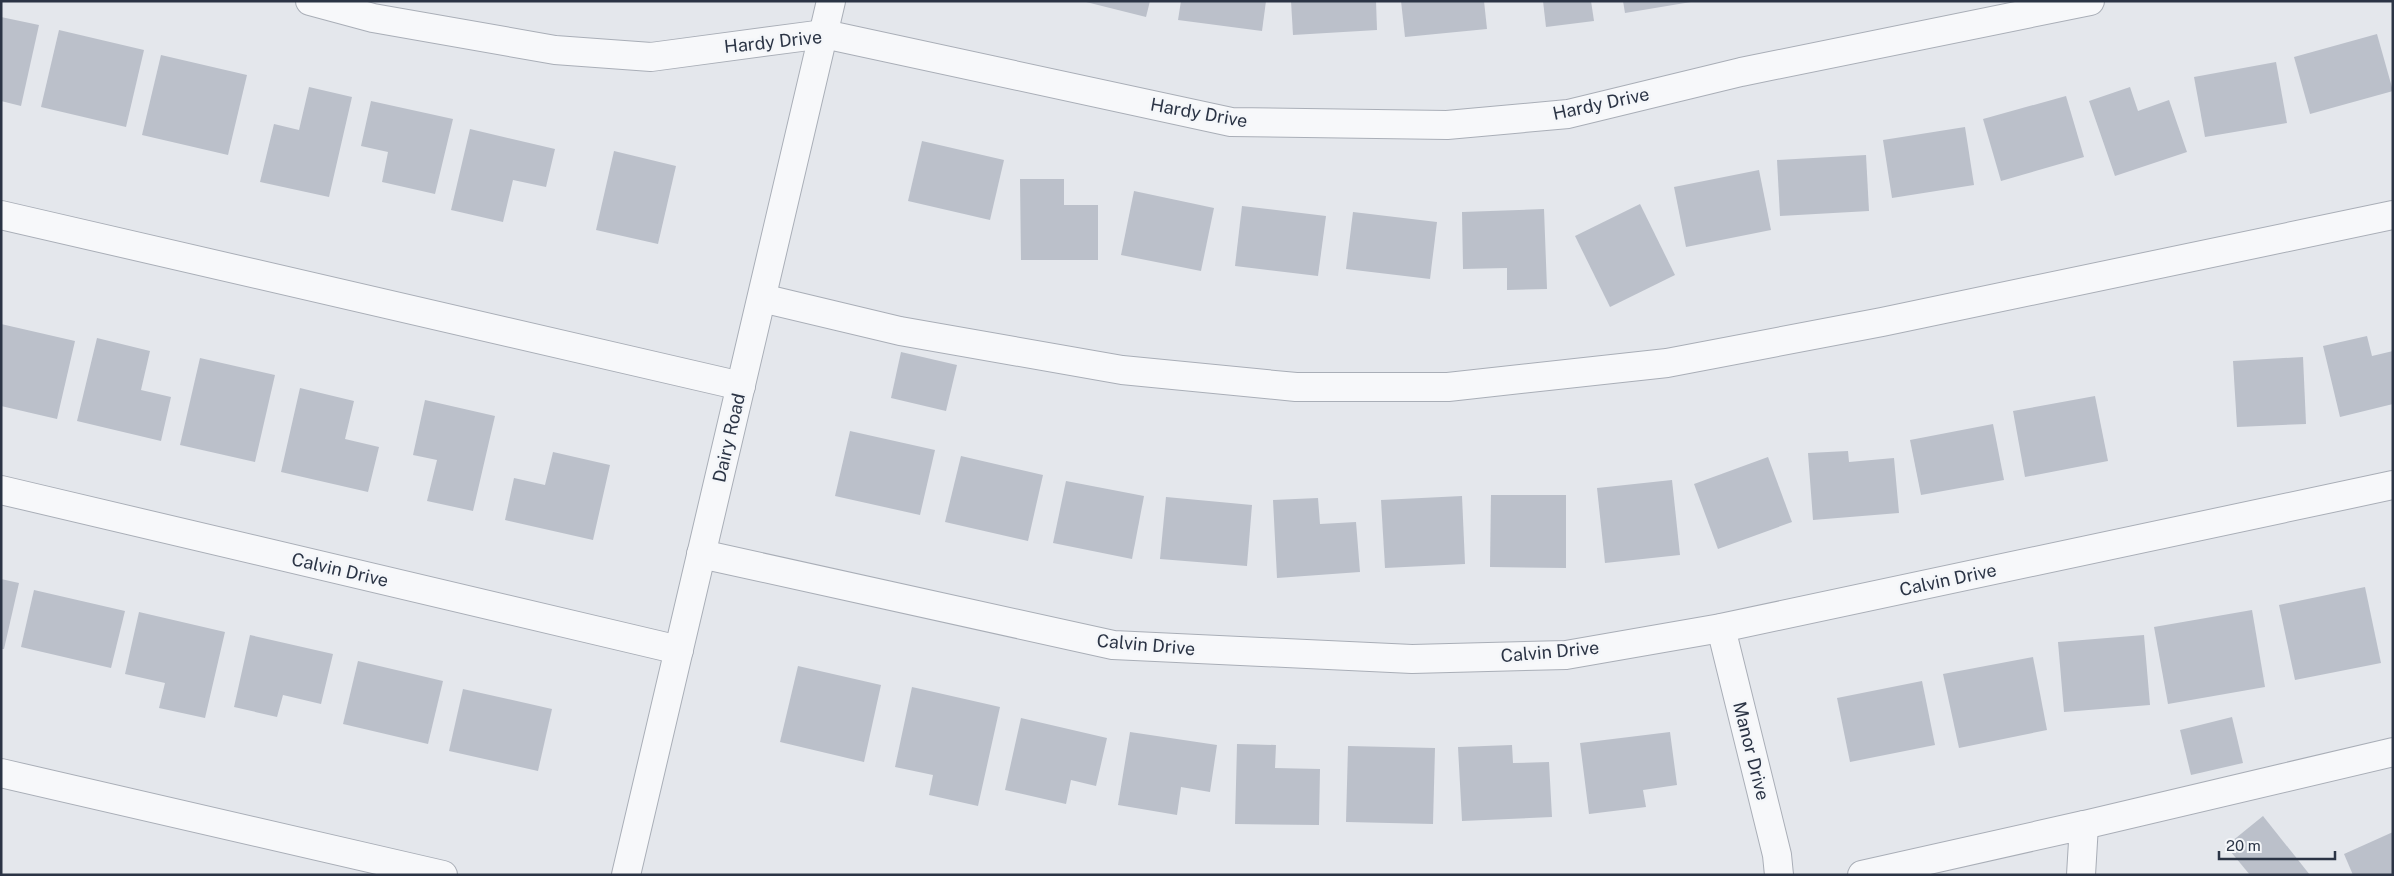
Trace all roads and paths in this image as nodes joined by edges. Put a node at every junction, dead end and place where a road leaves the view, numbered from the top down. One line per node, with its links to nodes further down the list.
1 (310, 1): 4 (street, Hardy Drive)
2 (831, 1): 5 (street, Dairy Road)
3 (2090, 1): 5 (street, Hardy Drive)
4 (376, 10): 5 (street, Hardy Drive)
5 (824, 34): 8 (street, Dairy Road)
6 (1, 215): 9 (street)
7 (2393, 215): 8 (street)
8 (762, 298): 9 (street, Dairy Road)
9 (741, 386): 12 (street, Dairy Road)
10 (2393, 485): 13 (street, Calvin Drive)
11 (1, 490): 14 (street, Calvin Drive)
12 (701, 554): 13 (street, Calvin Drive); 14 (street, Dairy Road)
13 (1721, 628): 20 (street, Manor Drive)
14 (679, 650): 19 (street, Dairy Road)
15 (2393, 752): 17 (street)
16 (1, 773): 18 (street)
17 (2084, 825): 21 (street); 22 (street)
18 (443, 875)
19 (626, 875)
20 (1779, 875)
21 (1862, 875)
22 (2081, 875)

